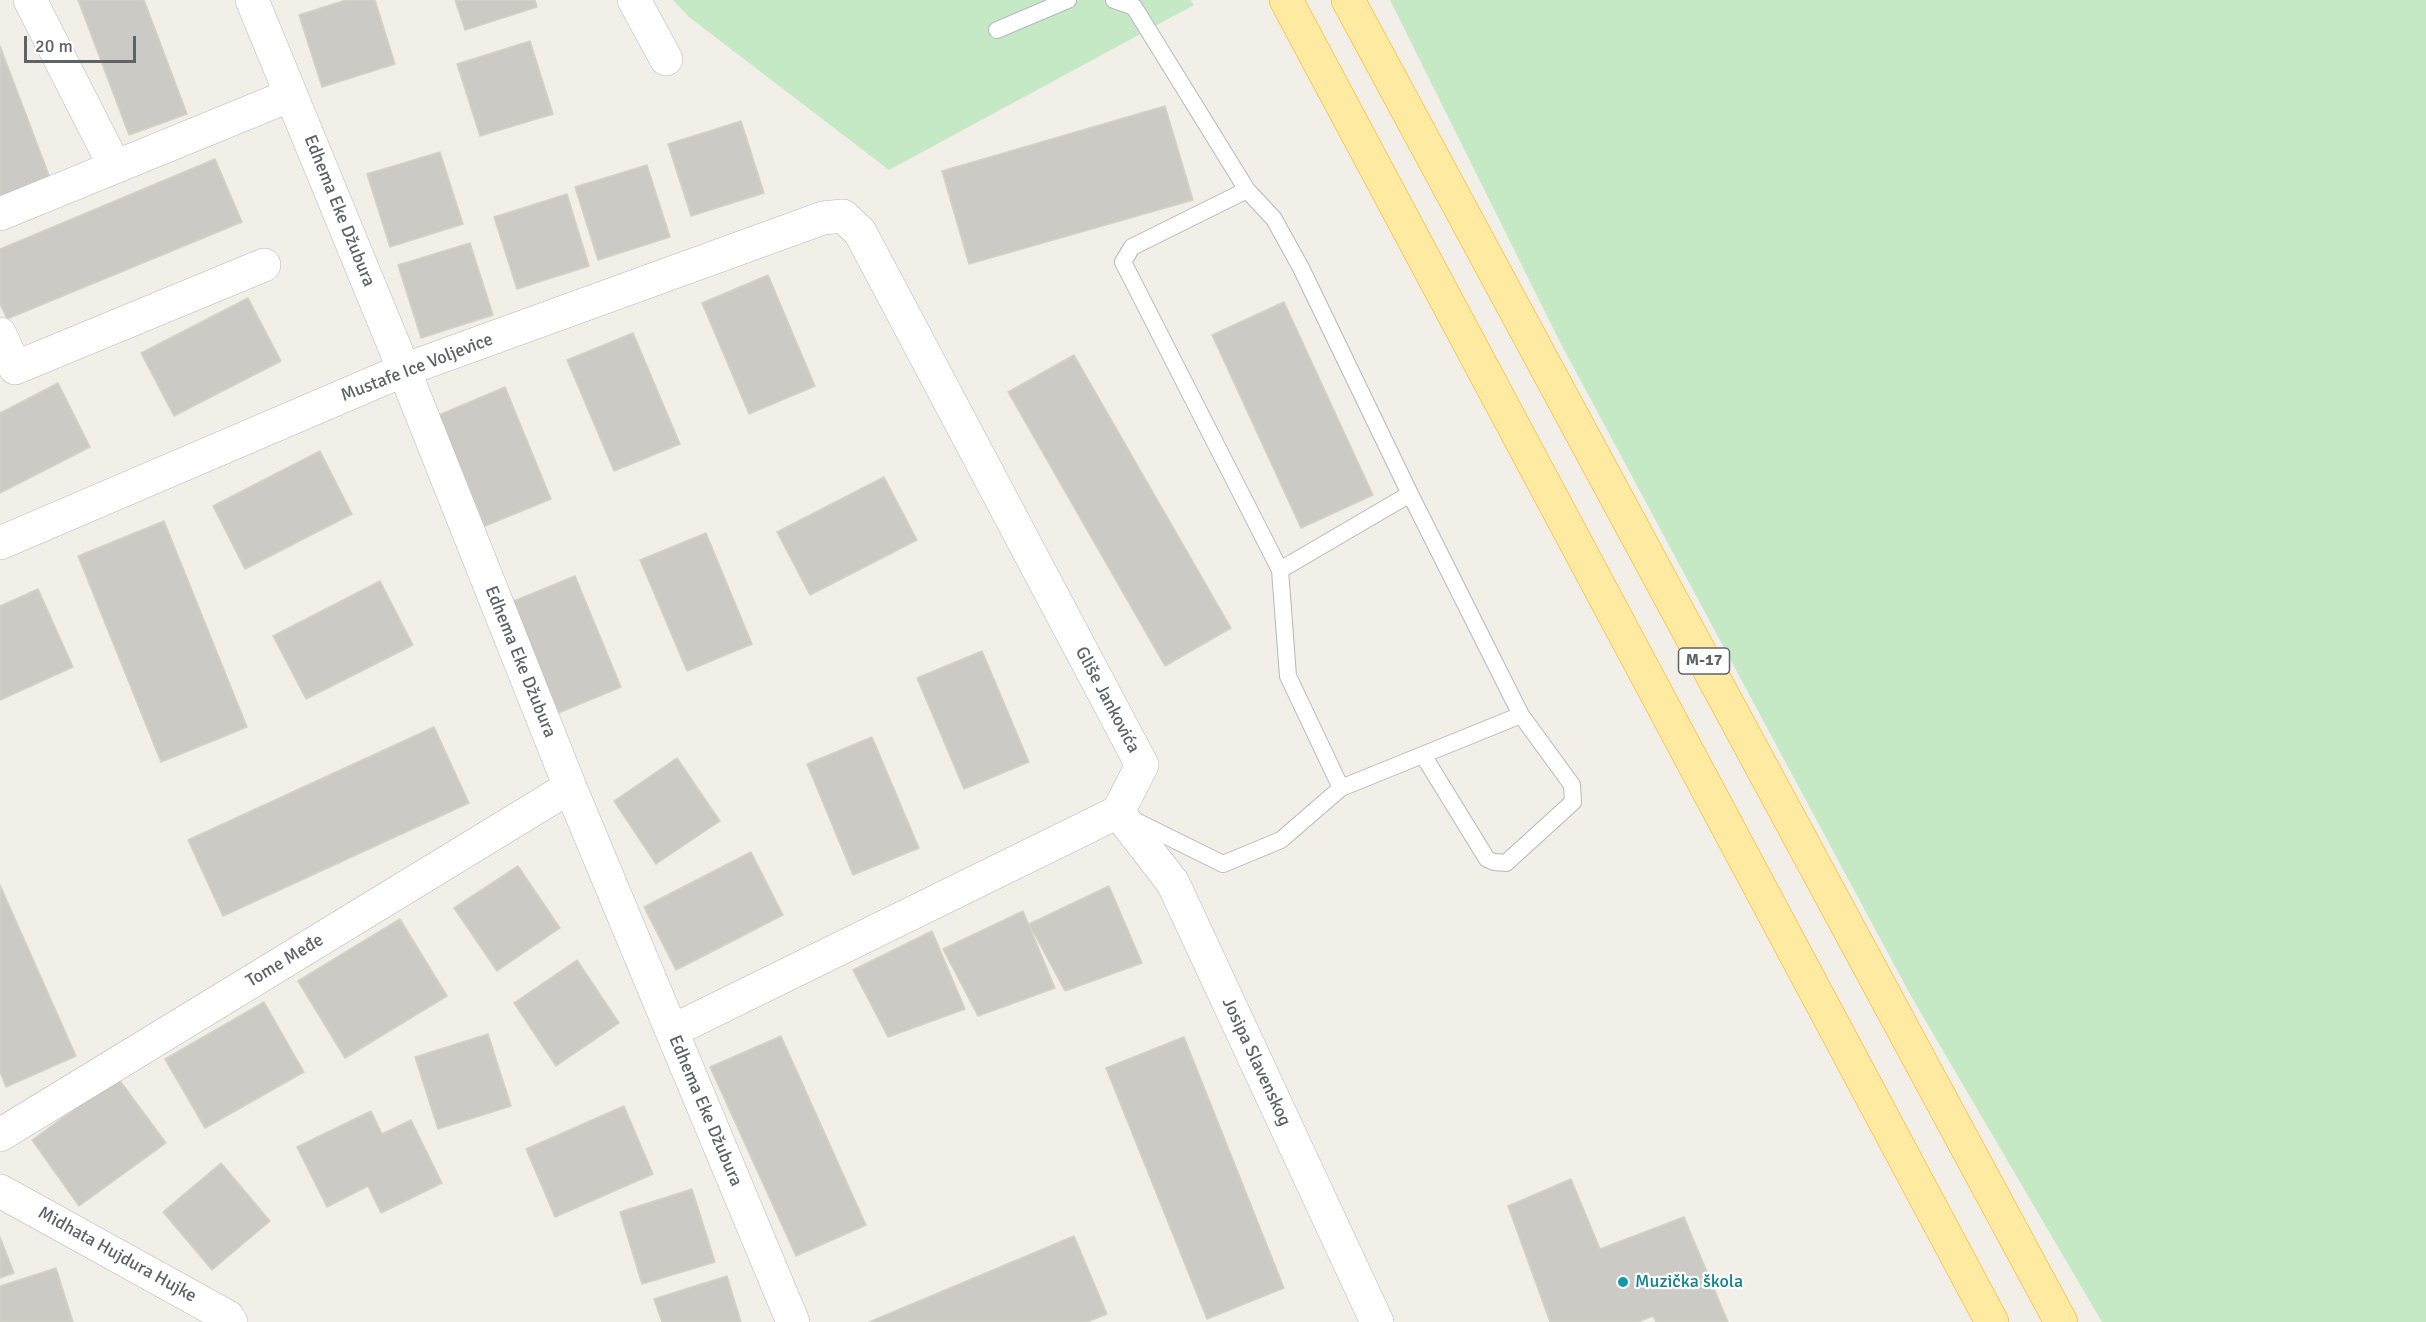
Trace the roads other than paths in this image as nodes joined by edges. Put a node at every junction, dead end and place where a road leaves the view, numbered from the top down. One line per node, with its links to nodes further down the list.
1 (30, 0): 11 (street)
2 (252, 0): 10 (street, Edhema Eke Džubura)
3 (634, 0): 9 (street)
4 (1068, 0): 8 (lane)
5 (1114, 0): 12 (lane)
6 (1286, 0): 33 (highway)
7 (1348, 0): 34 (highway, M-17)
8 (997, 30)
9 (666, 58)
10 (291, 95): 11 (street); 17 (street, Edhema Eke Džubura)
11 (115, 167): 13 (street)
12 (1247, 190): 19 (lane); 21 (lane)
13 (0, 214)
14 (843, 216): 17 (street, Mustafe Ice Voljevice); 26 (street, Gliše Jankovića)
15 (264, 265): 18 (street)
16 (0, 334): 18 (street)
17 (404, 370): 20 (street, Mustafe Ice Voljevice); 24 (street, Edhema Eke Džubura)
18 (8, 371)
19 (1410, 494): 21 (lane); 22 (lane)
20 (0, 543)
21 (1280, 570): 25 (lane)
22 (1521, 715): 23 (lane); 23 (lane)
23 (1423, 755): 25 (lane)
24 (570, 787): 27 (street, Edhema Eke Džubura); 28 (street, Tome Međe)
25 (1341, 788): 26 (lane)
26 (1118, 812): 27 (street); 32 (street, Josipa Slavenskog)
27 (672, 1031): 31 (street, Edhema Eke Džubura)
28 (0, 1135)
29 (0, 1191): 30 (street, Midhata Hujdura Hujke)
30 (231, 1322)
31 (793, 1322)
32 (1377, 1322)
33 (1992, 1322)
34 (2061, 1322)

